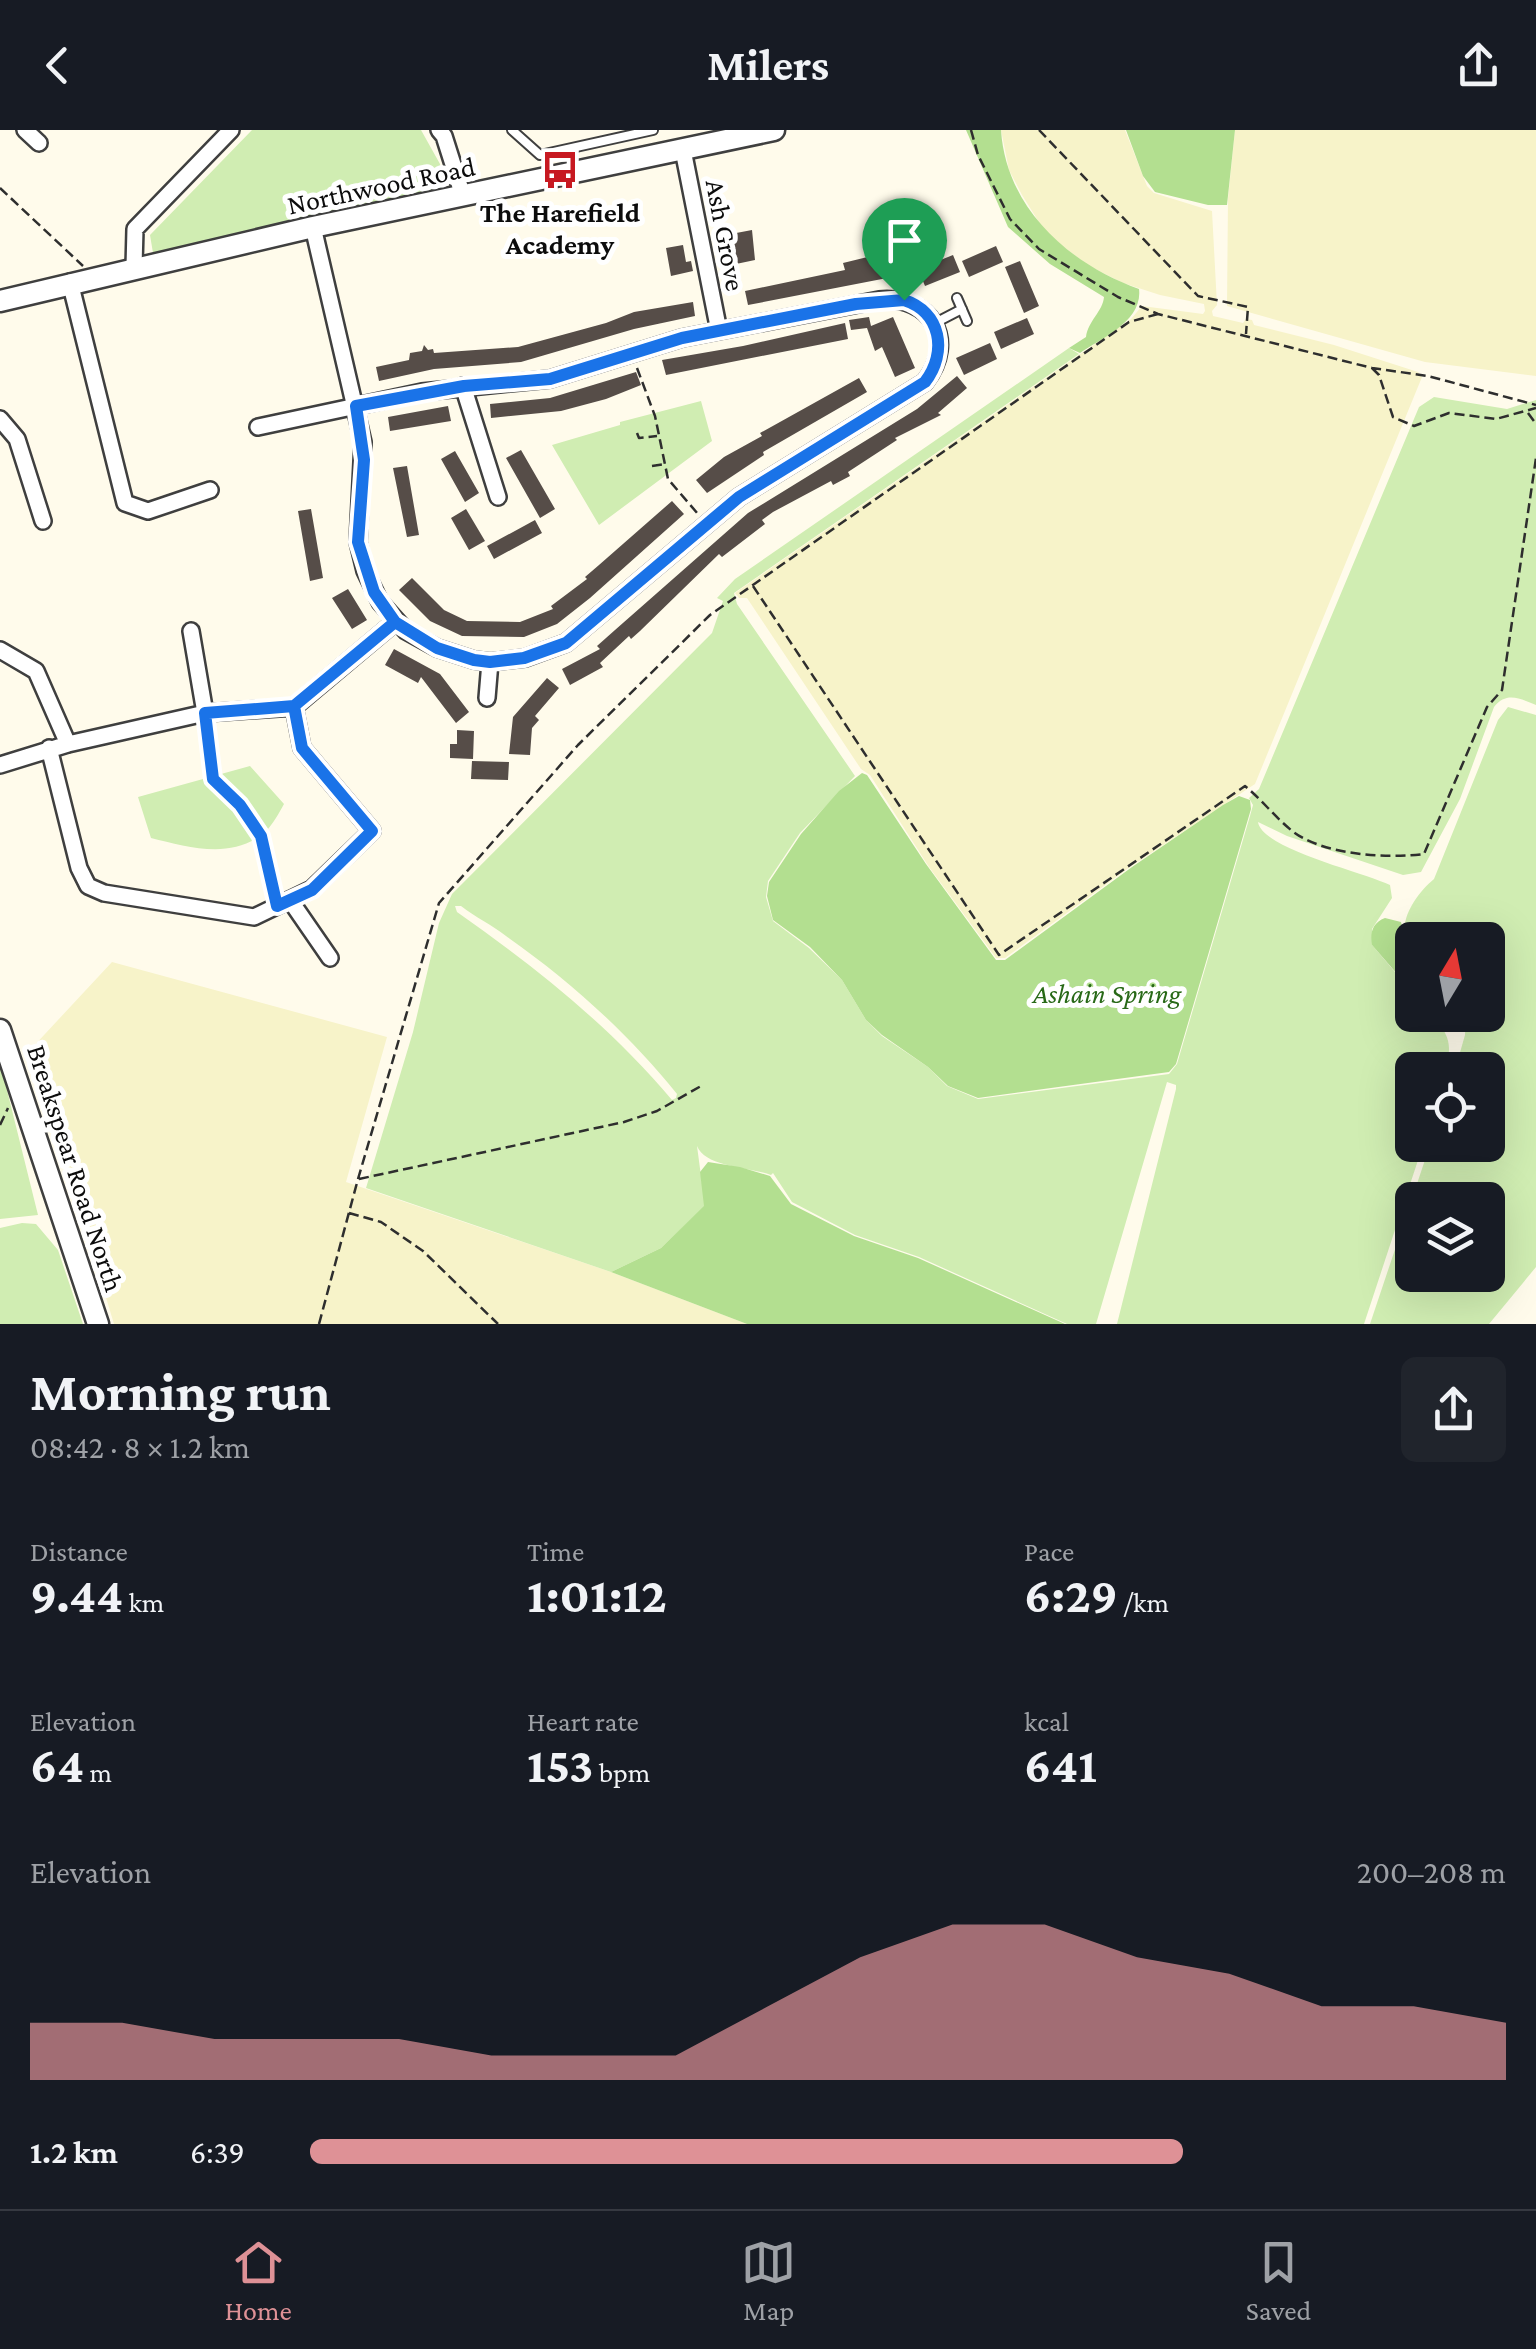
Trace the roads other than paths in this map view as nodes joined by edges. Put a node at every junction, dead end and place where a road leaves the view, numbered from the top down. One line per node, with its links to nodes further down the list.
1 (25, 130): 8 (street)
2 (231, 130): 12 (street)
3 (512, 130): 7 (lane)
4 (653, 130): 7 (lane)
5 (774, 130): 9 (street, Northwood Road)
6 (445, 132): 10 (street)
7 (638, 132)
8 (39, 143)
9 (683, 150): 10 (street, Northwood Road); 19 (street, Ash Grove)
10 (463, 196): 11 (street, Northwood Road)
11 (313, 227): 12 (street, Northwood Road); 21 (street)
12 (134, 267): 13 (street, Northwood Road)
13 (70, 282): 15 (street, Northwood Road); 24 (street)
14 (957, 298): 16 (lane)
15 (0, 301)
16 (962, 309): 17 (lane); 18 (lane)
17 (967, 321)
18 (934, 323): 19 (street, Ash Grove); 30 (street)
19 (719, 330): 20 (street, Ash Grove)
20 (464, 386): 21 (street, Ash Grove); 25 (street)
21 (356, 406): 23 (street, Ash Grove); 27 (street)
22 (0, 420): 26 (street)
23 (258, 427)
24 (210, 490)
25 (498, 496)
26 (43, 522)
27 (395, 622): 30 (street); 32 (street)
28 (191, 632): 33 (street)
29 (0, 650): 34 (street)
30 (490, 662): 31 (street)
31 (487, 698)
32 (294, 706): 33 (street); 37 (street)
33 (205, 713): 34 (street)
34 (68, 744): 35 (street)
35 (49, 748): 36 (street); 37 (street)
36 (0, 765)
37 (283, 903): 38 (street)
38 (330, 958)
39 (0, 1030): 40 (street, Breakspear Road North)
40 (98, 1324)

